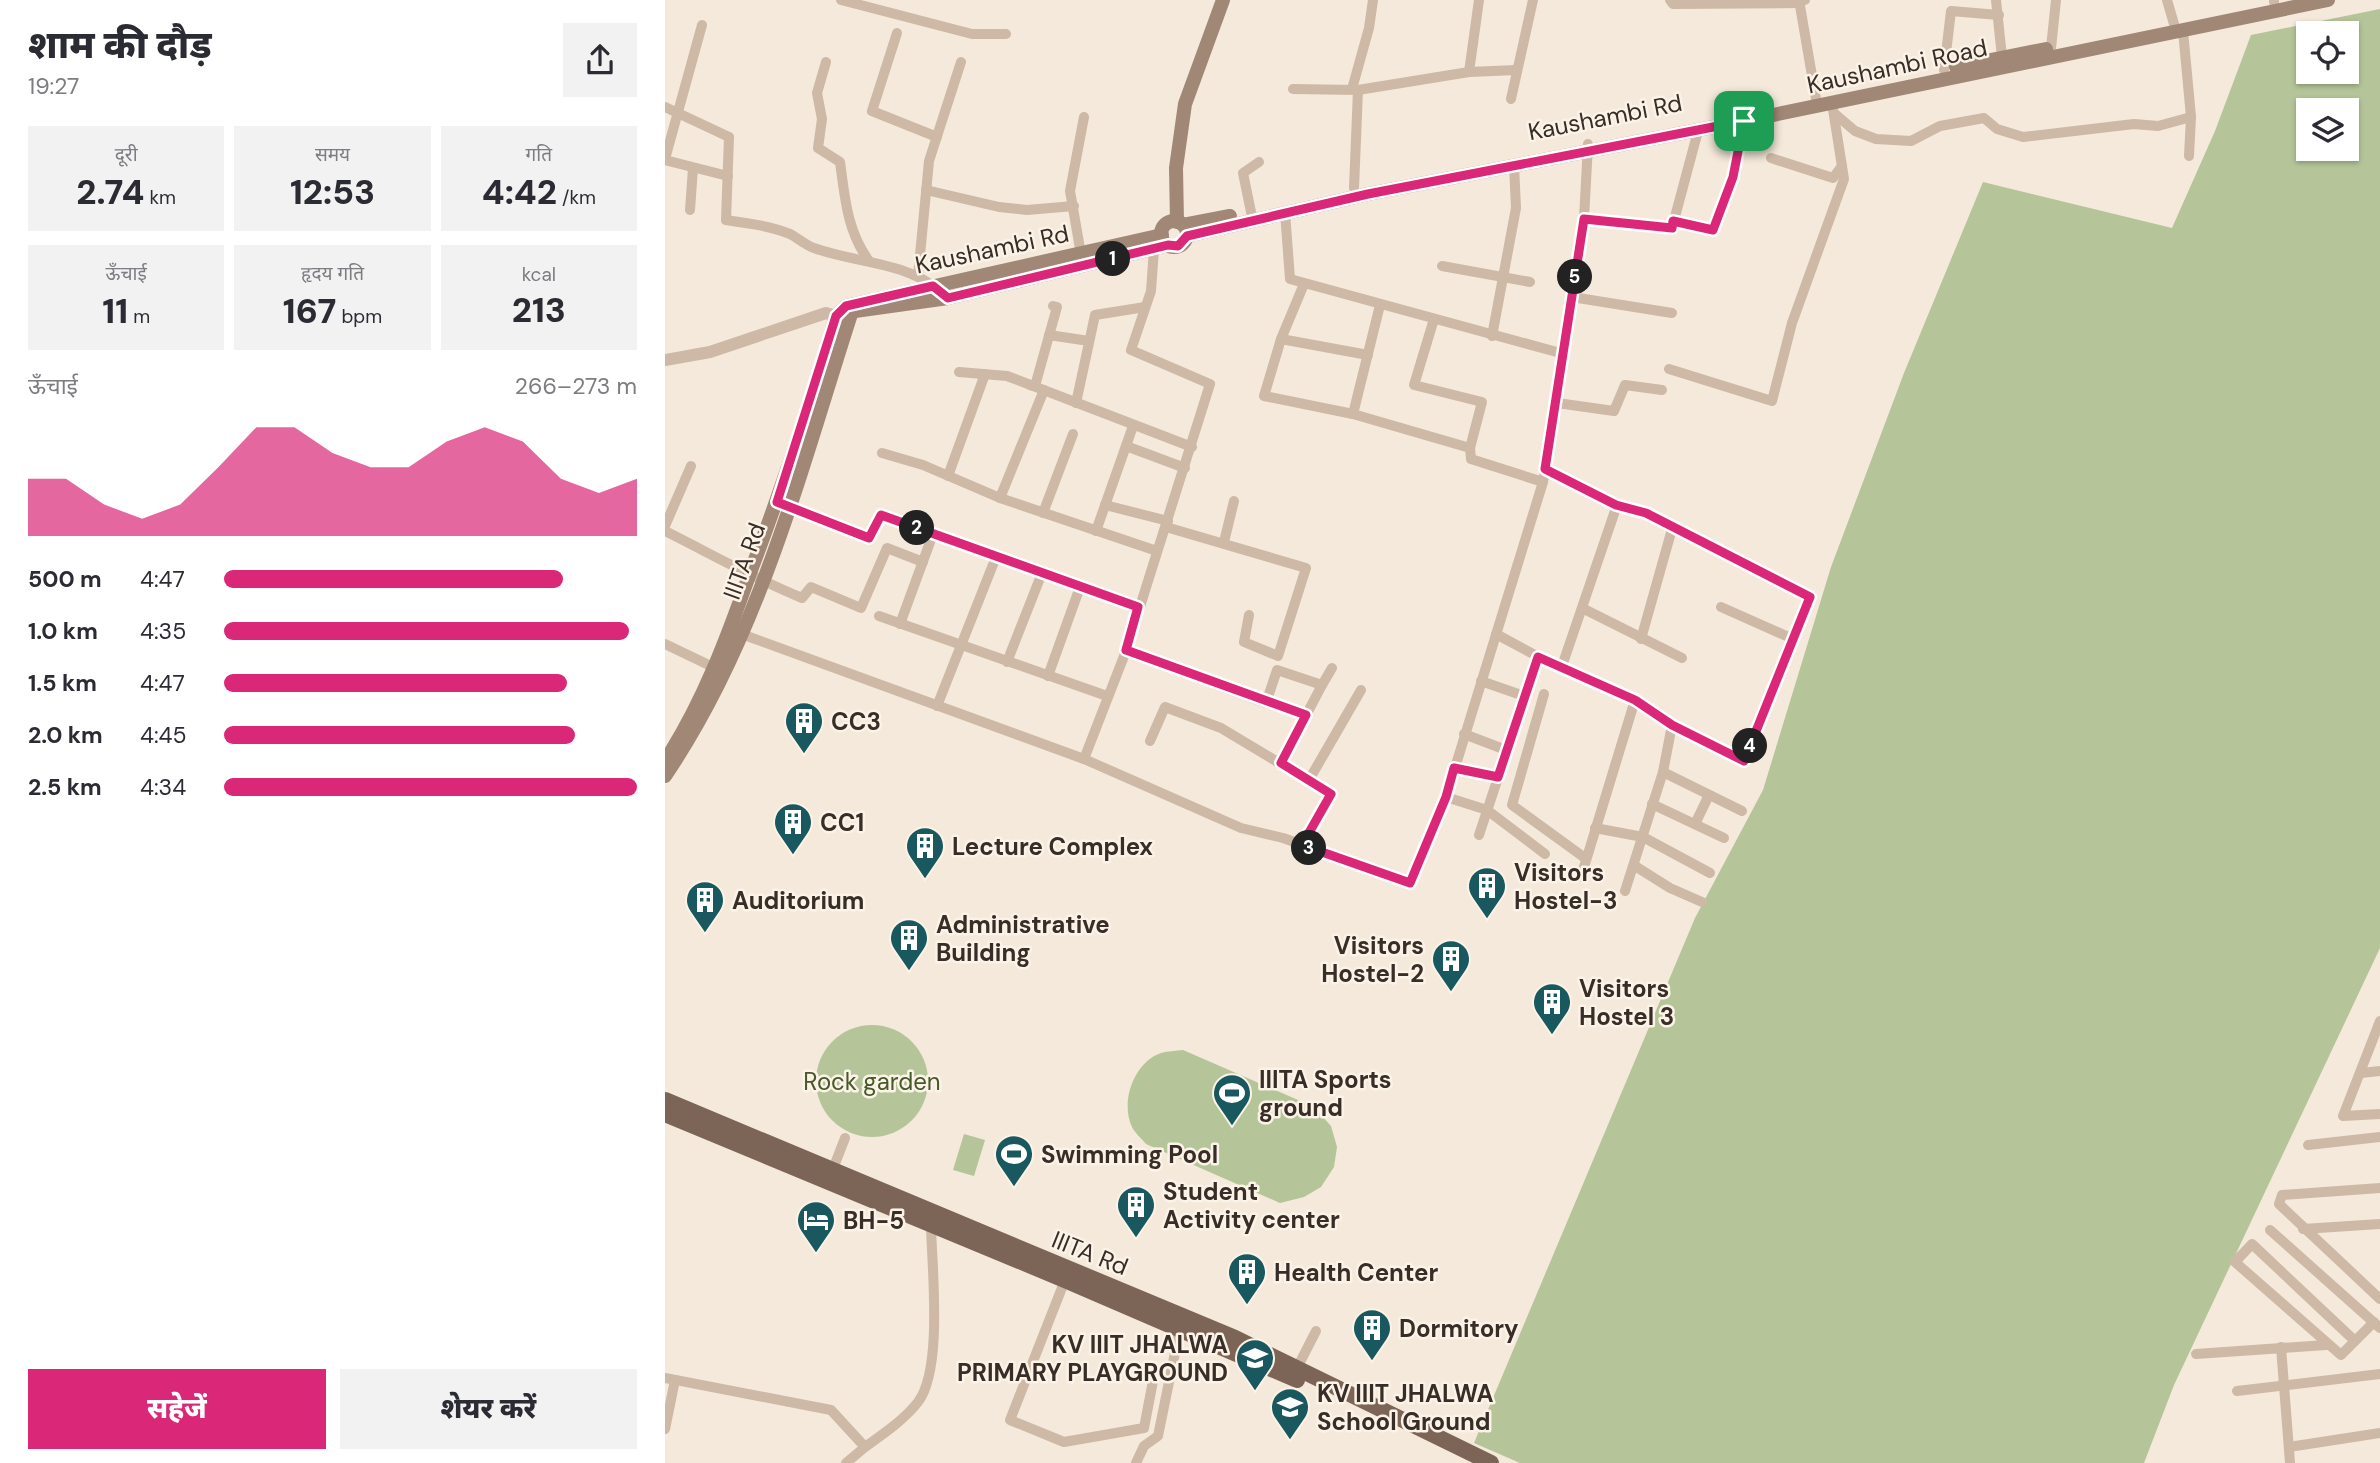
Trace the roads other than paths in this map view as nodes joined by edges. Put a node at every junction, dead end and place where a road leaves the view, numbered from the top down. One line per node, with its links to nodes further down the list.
1 (841, 0): 18 (street)
2 (1223, 0): 55 (main road)
3 (1373, 0): 27 (street)
4 (1479, 0): 25 (street)
5 (1533, 0): 23 (street)
6 (1670, 0): 7 (street)
7 (1799, 0): 8 (street); 29 (street)
8 (1805, 0)
9 (1996, 0): 14 (street)
10 (2056, 0): 19 (street)
11 (2167, 0): 16 (street)
12 (2328, 0): 16 (main road, Kaushambi Road)
13 (2277, 1): 16 (main road, Kaushambi Rd)
14 (1999, 15): 20 (street); 24 (street)
15 (702, 24): 32 (street)
16 (2179, 27): 19 (main road, Kaushambi Rd); 31 (main road, Kaushambi Road); 34 (street)
17 (897, 33): 37 (street)
18 (1006, 34)
19 (2051, 48): 20 (main road, Kaushambi Rd)
20 (2001, 57): 24 (main road, Kaushambi Rd)
21 (826, 62): 57 (street)
22 (961, 62): 37 (street)
23 (1516, 70): 25 (street); 28 (street)
24 (1944, 70): 29 (main road, Kaushambi Rd)
25 (1469, 72): 27 (street)
26 (1293, 89): 27 (street)
27 (1359, 90): 47 (street)
28 (1511, 99)
29 (1816, 99): 38 (main road, Kaushambi Rd)
30 (665, 107): 32 (street)
31 (1834, 109): 34 (street); 35 (main road, Kaushambi Road); 44 (street)
32 (677, 111): 41 (street); 46 (street)
33 (1084, 117): 49 (street)
34 (2191, 117): 39 (street)
35 (1744, 121): 36 (main road, Kaushambi Road); 54 (street)
36 (1698, 131): 38 (main road, Kaushambi Road); 54 (street)
37 (937, 137): 48 (street)
38 (1588, 148): 43 (main road, Kaushambi Road); 47 (main road, Kaushambi Rd); 53 (street)
39 (2189, 156)
40 (1771, 158): 44 (street)
41 (665, 160): 45 (street)
42 (1259, 162): 51 (street)
43 (1514, 165): 52 (main road, Kaushambi Road); 60 (street)
44 (1842, 166): 80 (street)
45 (693, 168): 46 (street); 50 (street)
46 (728, 176): 57 (street)
47 (1354, 188): 51 (main road, Kaushambi Rd)
48 (926, 190): 49 (street); 59 (street)
49 (1073, 205): 56 (street)
50 (690, 210)
51 (1251, 212): 55 (main road, Kaushambi Rd)
52 (1285, 212): 55 (main road, Kaushambi Road); 62 (street)
53 (1584, 219): 54 (street); 64 (street)
54 (1673, 221)
55 (1171, 233): 56 (main road, Kaushambi Rd); 68 (street)
56 (1082, 259): 63 (main road, Kaushambi Rd); 65 (main road)
57 (869, 261): 59 (street)
58 (1442, 266): 60 (street)
59 (918, 276): 63 (street)
60 (1502, 276): 61 (street); 74 (street)
61 (1530, 282)
62 (1304, 284): 66 (street); 75 (street)
63 (933, 286): 65 (street); 71 (main road, Kaushambi Rd)
64 (1572, 297): 70 (street); 77 (street)
65 (948, 298): 69 (main road)
66 (1380, 305): 72 (street); 78 (street)
67 (1053, 306): 73 (street)
68 (1145, 307): 76 (street); 92 (street)
69 (852, 311): 71 (main road); 102 (main road, IIITA Rd)
70 (1672, 313)
71 (836, 316): 79 (street); 102 (main road, IIITA Rd)
72 (1434, 319): 74 (street); 93 (street)
73 (1049, 335): 76 (street); 83 (street)
74 (1492, 336): 77 (street)
75 (1281, 339): 78 (street); 88 (street)
76 (1089, 341): 86 (street)
77 (1564, 354): 87 (street)
78 (1368, 355): 88 (street)
79 (665, 360)
80 (1669, 369)
81 (959, 372): 82 (street)
82 (985, 374): 83 (street); 98 (street)
83 (1030, 385): 84 (street)
84 (1044, 390): 86 (street); 100 (street)
85 (1662, 390): 87 (street)
86 (1076, 403): 89 (street)
87 (1557, 403): 97 (street)
88 (1353, 414): 93 (street)
89 (1133, 426): 91 (street); 92 (street)
90 (1073, 434): 105 (street)
91 (1126, 446): 96 (street); 103 (street)
92 (1192, 447): 96 (street)
93 (1470, 448): 99 (street)
94 (882, 453): 98 (street)
95 (691, 466): 107 (street)
96 (1185, 468): 106 (street)
97 (1545, 469): 99 (street); 104 (street)
98 (948, 476): 100 (street)
99 (1543, 482): 125 (street)
100 (1000, 498): 105 (street)
101 (1234, 501): 111 (street)
102 (782, 504): 110 (street); 116 (main road, IIITA Rd)
103 (1105, 505): 106 (street); 109 (street)
104 (1616, 505): 108 (street); 120 (street)
105 (1043, 513): 109 (street)
106 (1167, 524): 111 (street); 112 (street)
107 (665, 529): 116 (street)
108 (1672, 529): 126 (street); 127 (street)
109 (1095, 531): 112 (street)
110 (933, 534): 113 (street); 114 (street)
111 (1224, 542): 121 (street)
112 (1157, 551): 118 (street)
113 (996, 557): 115 (street); 129 (street)
114 (923, 562): 116 (street); 123 (street)
115 (1042, 573): 117 (street); 133 (street)
116 (755, 578): 124 (main road, IIITA Rd)
117 (1080, 587): 118 (street); 137 (street)
118 (1138, 607): 130 (street)
119 (1721, 607): 127 (street)
120 (1584, 609): 126 (street); 136 (street)
121 (1249, 615)
122 (879, 616): 123 (street)
123 (900, 624): 129 (street)
124 (736, 631): 134 (main road, IIITA Rd); 146 (street); 157 (main road, IIITA Rd)
125 (1496, 634): 131 (street); 138 (street)
126 (1641, 639): 132 (street)
127 (1793, 639): 148 (street)
128 (665, 644): 134 (street)
129 (961, 646): 133 (street); 146 (street)
130 (1126, 650): 142 (street); 145 (street)
131 (1538, 657): 136 (street); 143 (street)
132 (1682, 658)
133 (1007, 662): 137 (street)
134 (715, 668): 152 (main road, IIITA Rd)
135 (1332, 668): 139 (street)
136 (1561, 669): 144 (street)
137 (1048, 676): 142 (street)
138 (1481, 681): 143 (street); 149 (street)
139 (1322, 685): 145 (street); 147 (street)
140 (1361, 690): 159 (street)
141 (1543, 694): 164 (street)
142 (1107, 696): 153 (street)
143 (1524, 696): 151 (street)
144 (1635, 700): 148 (street); 167 (street)
145 (1266, 703): 147 (street)
146 (937, 706): 153 (street)
147 (1306, 715): 154 (street)
148 (1672, 725): 156 (street)
149 (1464, 734): 151 (street); 155 (street)
150 (1150, 741): 154 (street)
151 (1506, 750): 158 (street)
152 (667, 754)
153 (1084, 759): 171 (street)
154 (1281, 763): 159 (street)
155 (1454, 768): 158 (street); 161 (street)
156 (1663, 772): 160 (street); 163 (street)
157 (665, 776)
158 (1498, 777): 162 (street)
159 (1309, 780): 171 (street)
160 (1709, 795): 165 (street); 166 (street)
161 (1446, 797): 162 (street); 171 (street)
162 (1489, 804): 164 (street); 168 (street); 172 (street)
163 (1651, 804): 166 (street); 169 (street)
164 (1512, 806): 173 (street)
165 (1742, 811)
166 (1695, 824): 170 (street)
167 (1594, 828): 169 (street); 173 (street)
168 (1479, 835)
169 (1643, 837): 174 (street); 175 (street)
170 (1724, 838)
171 (1302, 845)
172 (1545, 854)
173 (1585, 858): 176 (street)
174 (1635, 866): 177 (street); 178 (street)
175 (1710, 873)
176 (1581, 877)
177 (1625, 891)
178 (1702, 902)
179 (2380, 1021): 181 (street)
180 (2380, 1071): 181 (street)
181 (2361, 1073): 184 (street)
182 (665, 1100): 188 (main road, IIITA Rd)
183 (665, 1114): 188 (main road, IIITA Rd)
184 (2380, 1114)
185 (2380, 1137): 187 (street)
186 (845, 1138): 188 (street)
187 (2308, 1145)
188 (829, 1177): 190 (main road, IIITA Rd)
189 (2380, 1188): 192 (street)
190 (936, 1223): 194 (main road, IIITA Rd); 211 (street)
191 (2380, 1224): 192 (street)
192 (2303, 1229): 195 (street)
193 (2270, 1230): 197 (street)
194 (1068, 1275): 196 (main road, IIITA Rd); 206 (street)
195 (2380, 1299)
196 (1182, 1323): 203 (main road, IIITA Rd); 214 (street)
197 (2377, 1325): 199 (street)
198 (1316, 1331): 203 (street)
199 (2355, 1341): 200 (street); 200 (street)
200 (2326, 1345): 201 (street)
201 (2281, 1347): 202 (street); 207 (street)
202 (2196, 1354)
203 (1295, 1373): 215 (main road, IIITA Rd); 216 (main road, IIITA Rd)
204 (2380, 1374): 207 (street)
205 (670, 1379): 209 (street); 211 (street)
206 (1153, 1381)
207 (2283, 1385): 208 (street); 212 (street)
208 (2237, 1391)
209 (665, 1429)
210 (2380, 1433): 212 (street)
211 (865, 1447): 213 (street)
212 (2289, 1447): 217 (street)
213 (846, 1463)
214 (1136, 1463)
215 (1469, 1463)
216 (1491, 1463)
217 (2290, 1463)

